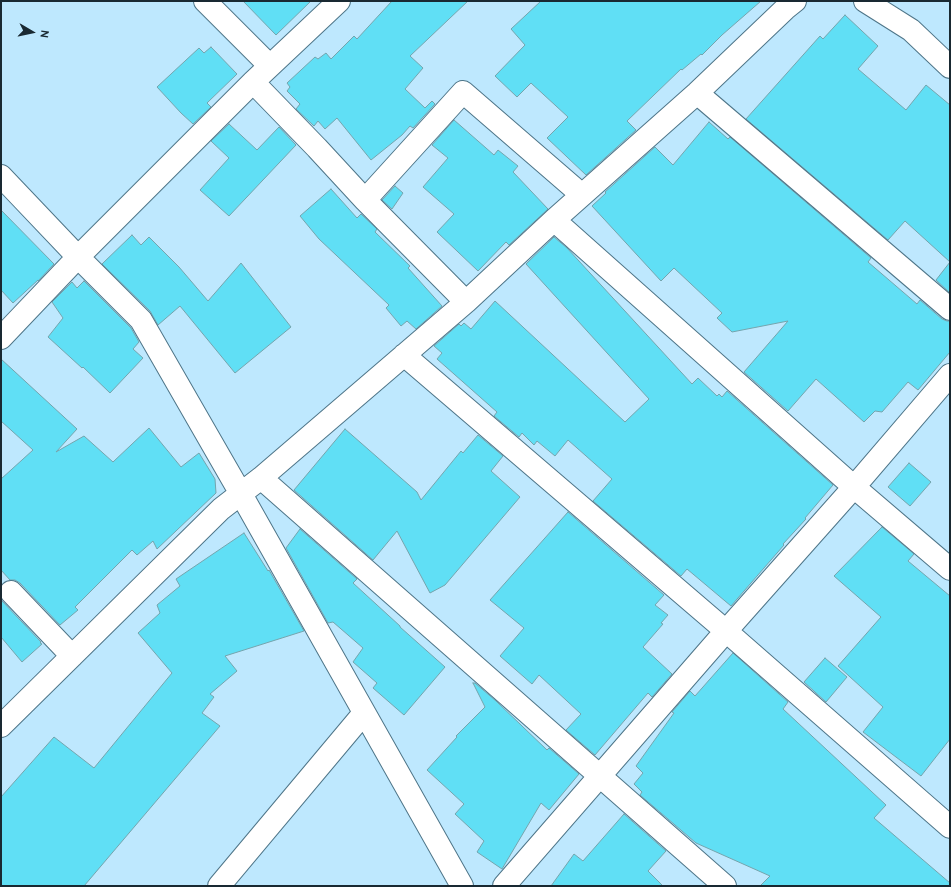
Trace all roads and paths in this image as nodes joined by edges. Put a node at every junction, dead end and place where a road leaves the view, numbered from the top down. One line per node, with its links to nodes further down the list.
1 (205, 1): 5 (street)
2 (339, 1): 5 (street)
3 (795, 1): 8 (street)
4 (865, 1): 6 (street)
5 (270, 66): 7 (street)
6 (950, 67)
7 (253, 82): 11 (street); 13 (street)
8 (697, 93): 10 (street); 15 (street)
9 (1, 176): 13 (street)
10 (582, 195): 11 (street); 12 (street)
11 (365, 200): 14 (street)
12 (554, 220): 14 (street); 20 (street)
13 (78, 257): 16 (street); 21 (street)
14 (466, 302): 17 (street)
15 (950, 309)
16 (1, 338)
17 (404, 355): 19 (street); 24 (street)
18 (950, 375): 20 (street)
19 (261, 478): 21 (street); 28 (street)
20 (854, 487): 22 (street); 24 (street)
21 (242, 494): 25 (street); 26 (street)
22 (950, 570)
23 (11, 592): 25 (street)
24 (726, 631): 28 (street); 29 (street)
25 (72, 656): 27 (street)
26 (364, 713): 30 (street); 31 (street)
27 (1, 726)
28 (600, 776): 32 (street); 33 (street)
29 (950, 827)
30 (219, 886)
31 (462, 886)
32 (504, 886)
33 (725, 886)

